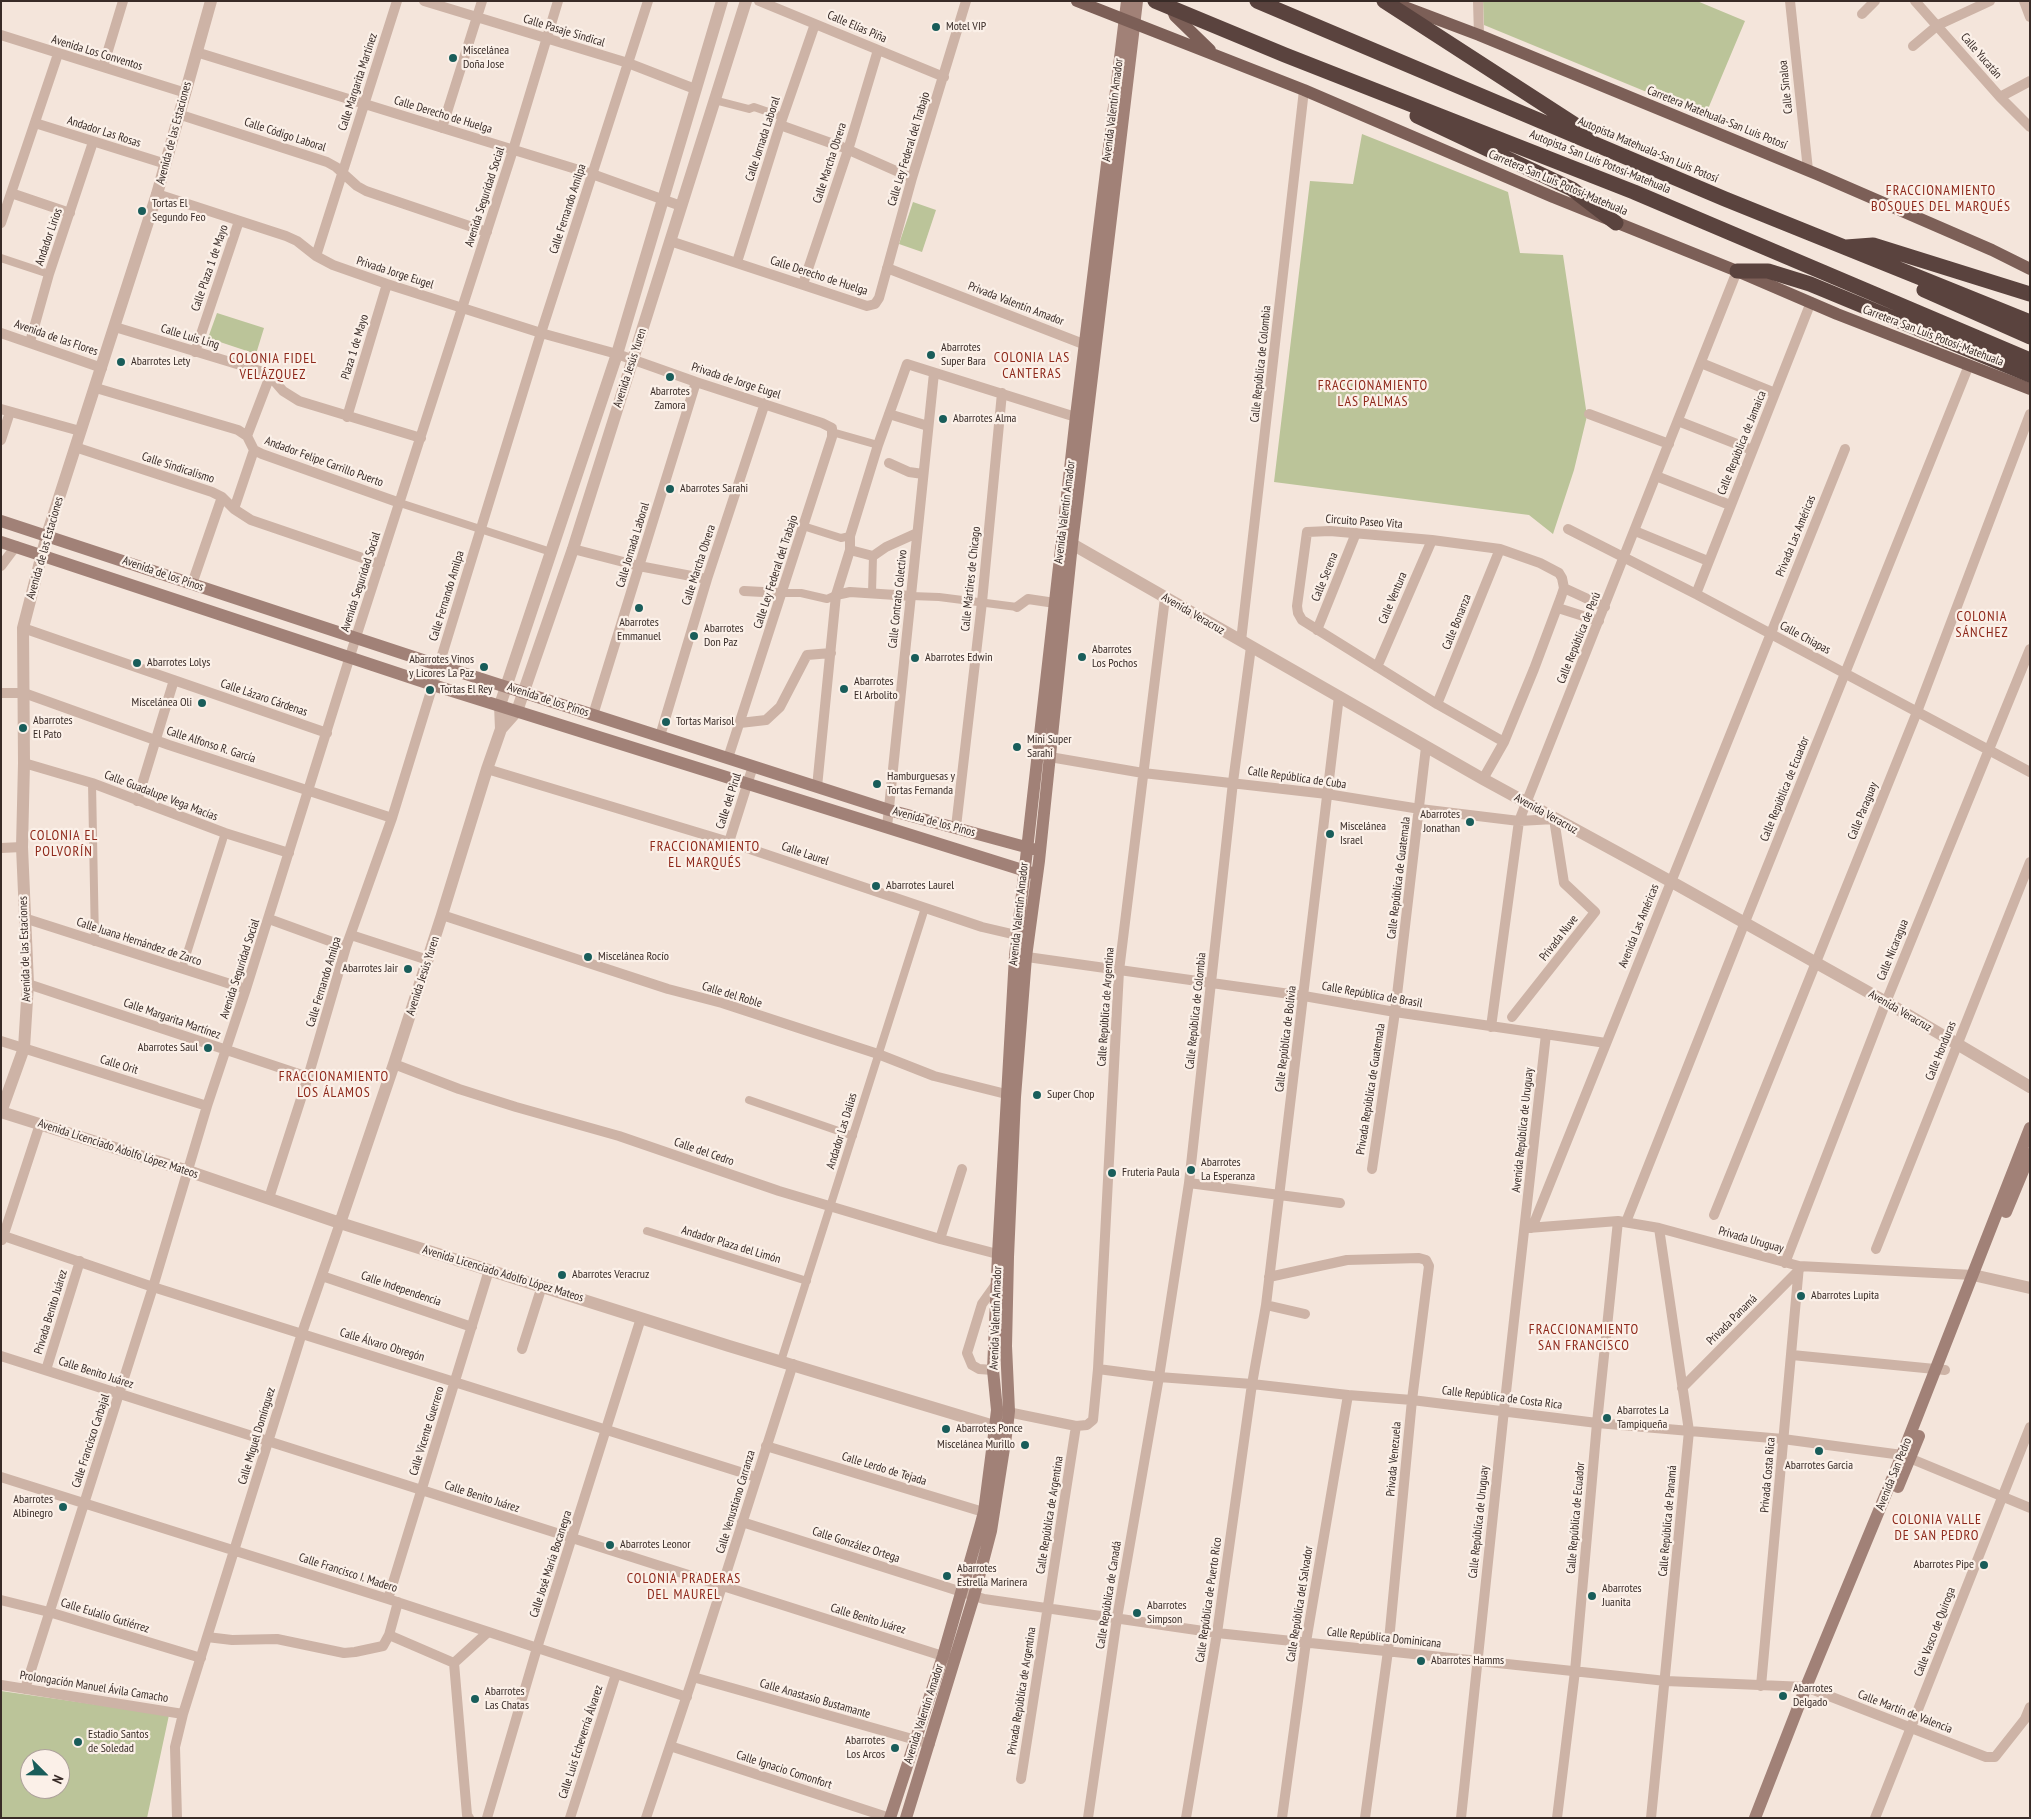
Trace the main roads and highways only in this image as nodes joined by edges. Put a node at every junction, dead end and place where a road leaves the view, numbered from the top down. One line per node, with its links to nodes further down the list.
1 (1077, 1): 9 (main road, Carretera San Luis Potosí-Matehuala)
2 (1127, 1): 9 (main road, Avenida Valentín Amador)
3 (1137, 1): 9 (main road, Avenida Valentín Amador)
4 (1154, 1): 11 (highway, Autopista San Luis Potosí-Matehuala)
5 (1169, 1): 10 (main road)
6 (1256, 1): 12 (highway, Autopista Matehuala-San Luis Potosí)
7 (1384, 1): 12 (highway)
8 (1390, 1): 15 (main road, Carretera Matehuala-San Luis Potosí)
9 (1129, 22): 10 (main road, Carretera San Luis Potosí-Matehuala); 25 (main road, Avenida Valentín Amador)
10 (1215, 55): 13 (main road, Carretera San Luis Potosí-Matehuala)
11 (1371, 88): 13 (highway); 20 (highway, Autopista San Luis Potosí-Matehuala)
12 (1622, 155): 14 (highway, Autopista Matehuala-San Luis Potosí)
13 (1616, 223): 16 (main road, Carretera San Luis Potosí-Matehuala)
14 (1849, 250): 17 (highway); 18 (highway, Autopista Matehuala-San Luis Potosí); 19 (highway)
15 (2030, 269)
16 (1737, 271): 21 (highway); 22 (main road, Carretera San Luis Potosí-Matehuala)
17 (2030, 294)
18 (2030, 322)
19 (2030, 337)
20 (2030, 360)
21 (2030, 376)
22 (2030, 389)
23 (1, 520): 27 (main road, Avenida de los Pinos)
24 (1, 542): 29 (main road, Avenida de los Pinos)
25 (1067, 542): 26 (main road, Avenida Valentín Amador); 26 (main road, Avenida Valentín Amador)
26 (1044, 756): 27 (main road, Avenida Valentín Amador); 28 (main road, Avenida Valentín Amador)
27 (1026, 848): 28 (main road, Avenida de los Pinos); 29 (main road, Avenida Valentín Amador)
28 (1040, 851): 30 (main road, Avenida Valentín Amador)
29 (1024, 871): 30 (main road, Avenida de los Pinos); 31 (main road, Avenida Valentín Amador)
30 (1037, 874): 31 (main road, Avenida Valentín Amador)
31 (1023, 937): 34 (main road, Avenida Valentín Amador)
32 (2030, 1128): 35 (main road, Avenida San Pedro)
33 (2030, 1154): 35 (main road, Avenida San Pedro)
34 (1003, 1256): 36 (main road, Avenida Valentín Amador); 36 (main road, Avenida Valentín Amador)
35 (1976, 1276): 38 (main road, Avenida San Pedro)
36 (1003, 1410): 37 (main road, Avenida Valentín Amador)
37 (989, 1513): 39 (main road, Avenida Valentín Amador); 40 (main road, Avenida Valentín Amador)
38 (1810, 1688): 41 (main road, Avenida San Pedro); 42 (main road, Avenida San Pedro)
39 (890, 1818)
40 (906, 1818)
41 (1755, 1818)
42 (1764, 1818)

